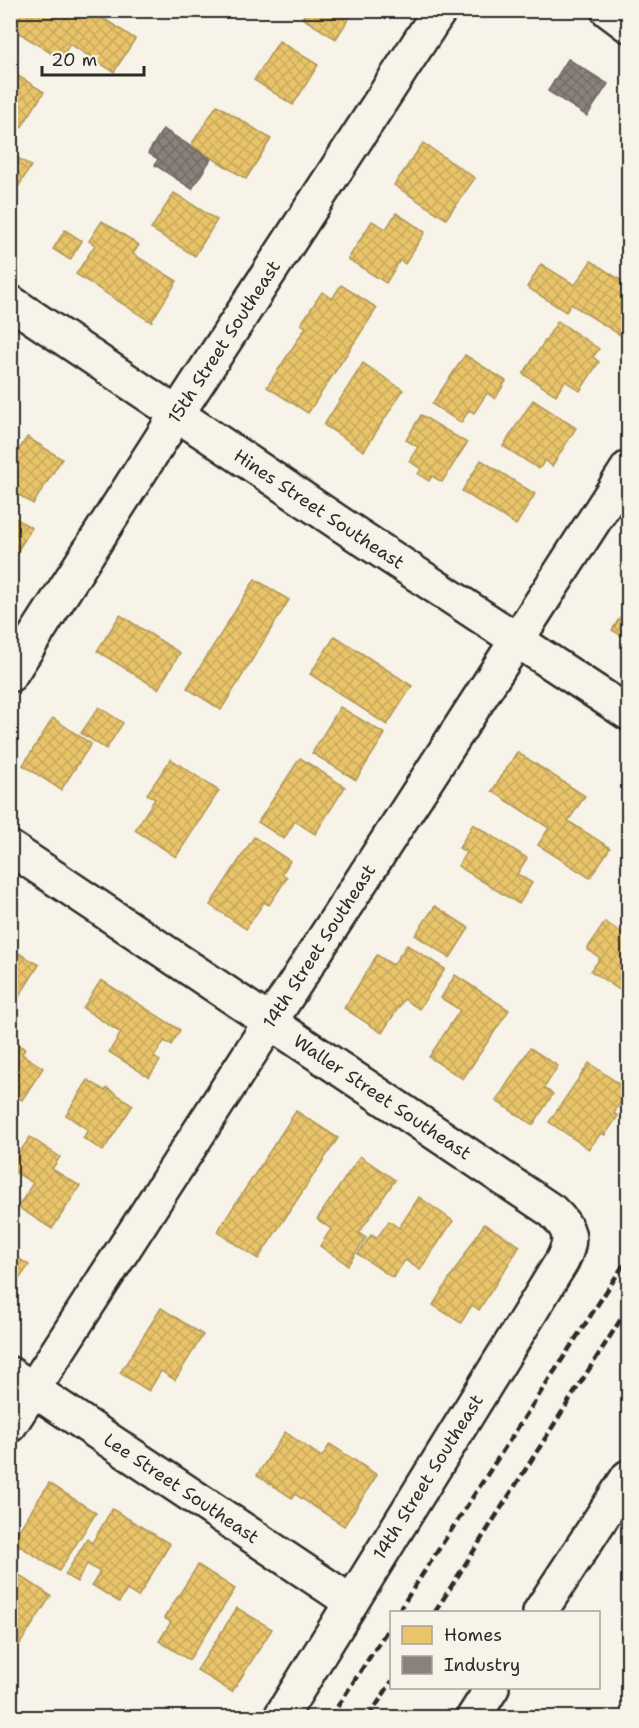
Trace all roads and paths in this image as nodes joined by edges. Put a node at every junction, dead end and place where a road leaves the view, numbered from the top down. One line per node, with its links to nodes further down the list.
1 (440, 10): 5 (street, 15th Street Southeast)
2 (608, 10): 3 (street)
3 (628, 25)
4 (10, 302): 5 (street, Hines Street Southeast)
5 (177, 414): 7 (street, Hines Street Southeast); 8 (street, 15th Street Southeast)
6 (628, 468): 7 (street, 14th Street Southeast)
7 (518, 641): 9 (street, Hines Street Southeast); 11 (street, 14th Street Southeast)
8 (10, 675)
9 (628, 713)
10 (10, 848): 11 (street, Waller Street Southeast)
11 (270, 1023): 12 (street, Waller Street Southeast); 13 (street, 14th Street Southeast)
12 (569, 1234): 16 (street, 14th Street Southeast)
13 (22, 1381): 14 (street, 14th Street Southeast); 16 (street, Lee Street Southeast)
14 (10, 1425)
15 (628, 1477): 17 (street)
16 (351, 1602): 19 (street, 14th Street Southeast)
17 (541, 1611)
18 (491, 1689): 20 (street)
19 (280, 1718)
20 (473, 1718)

